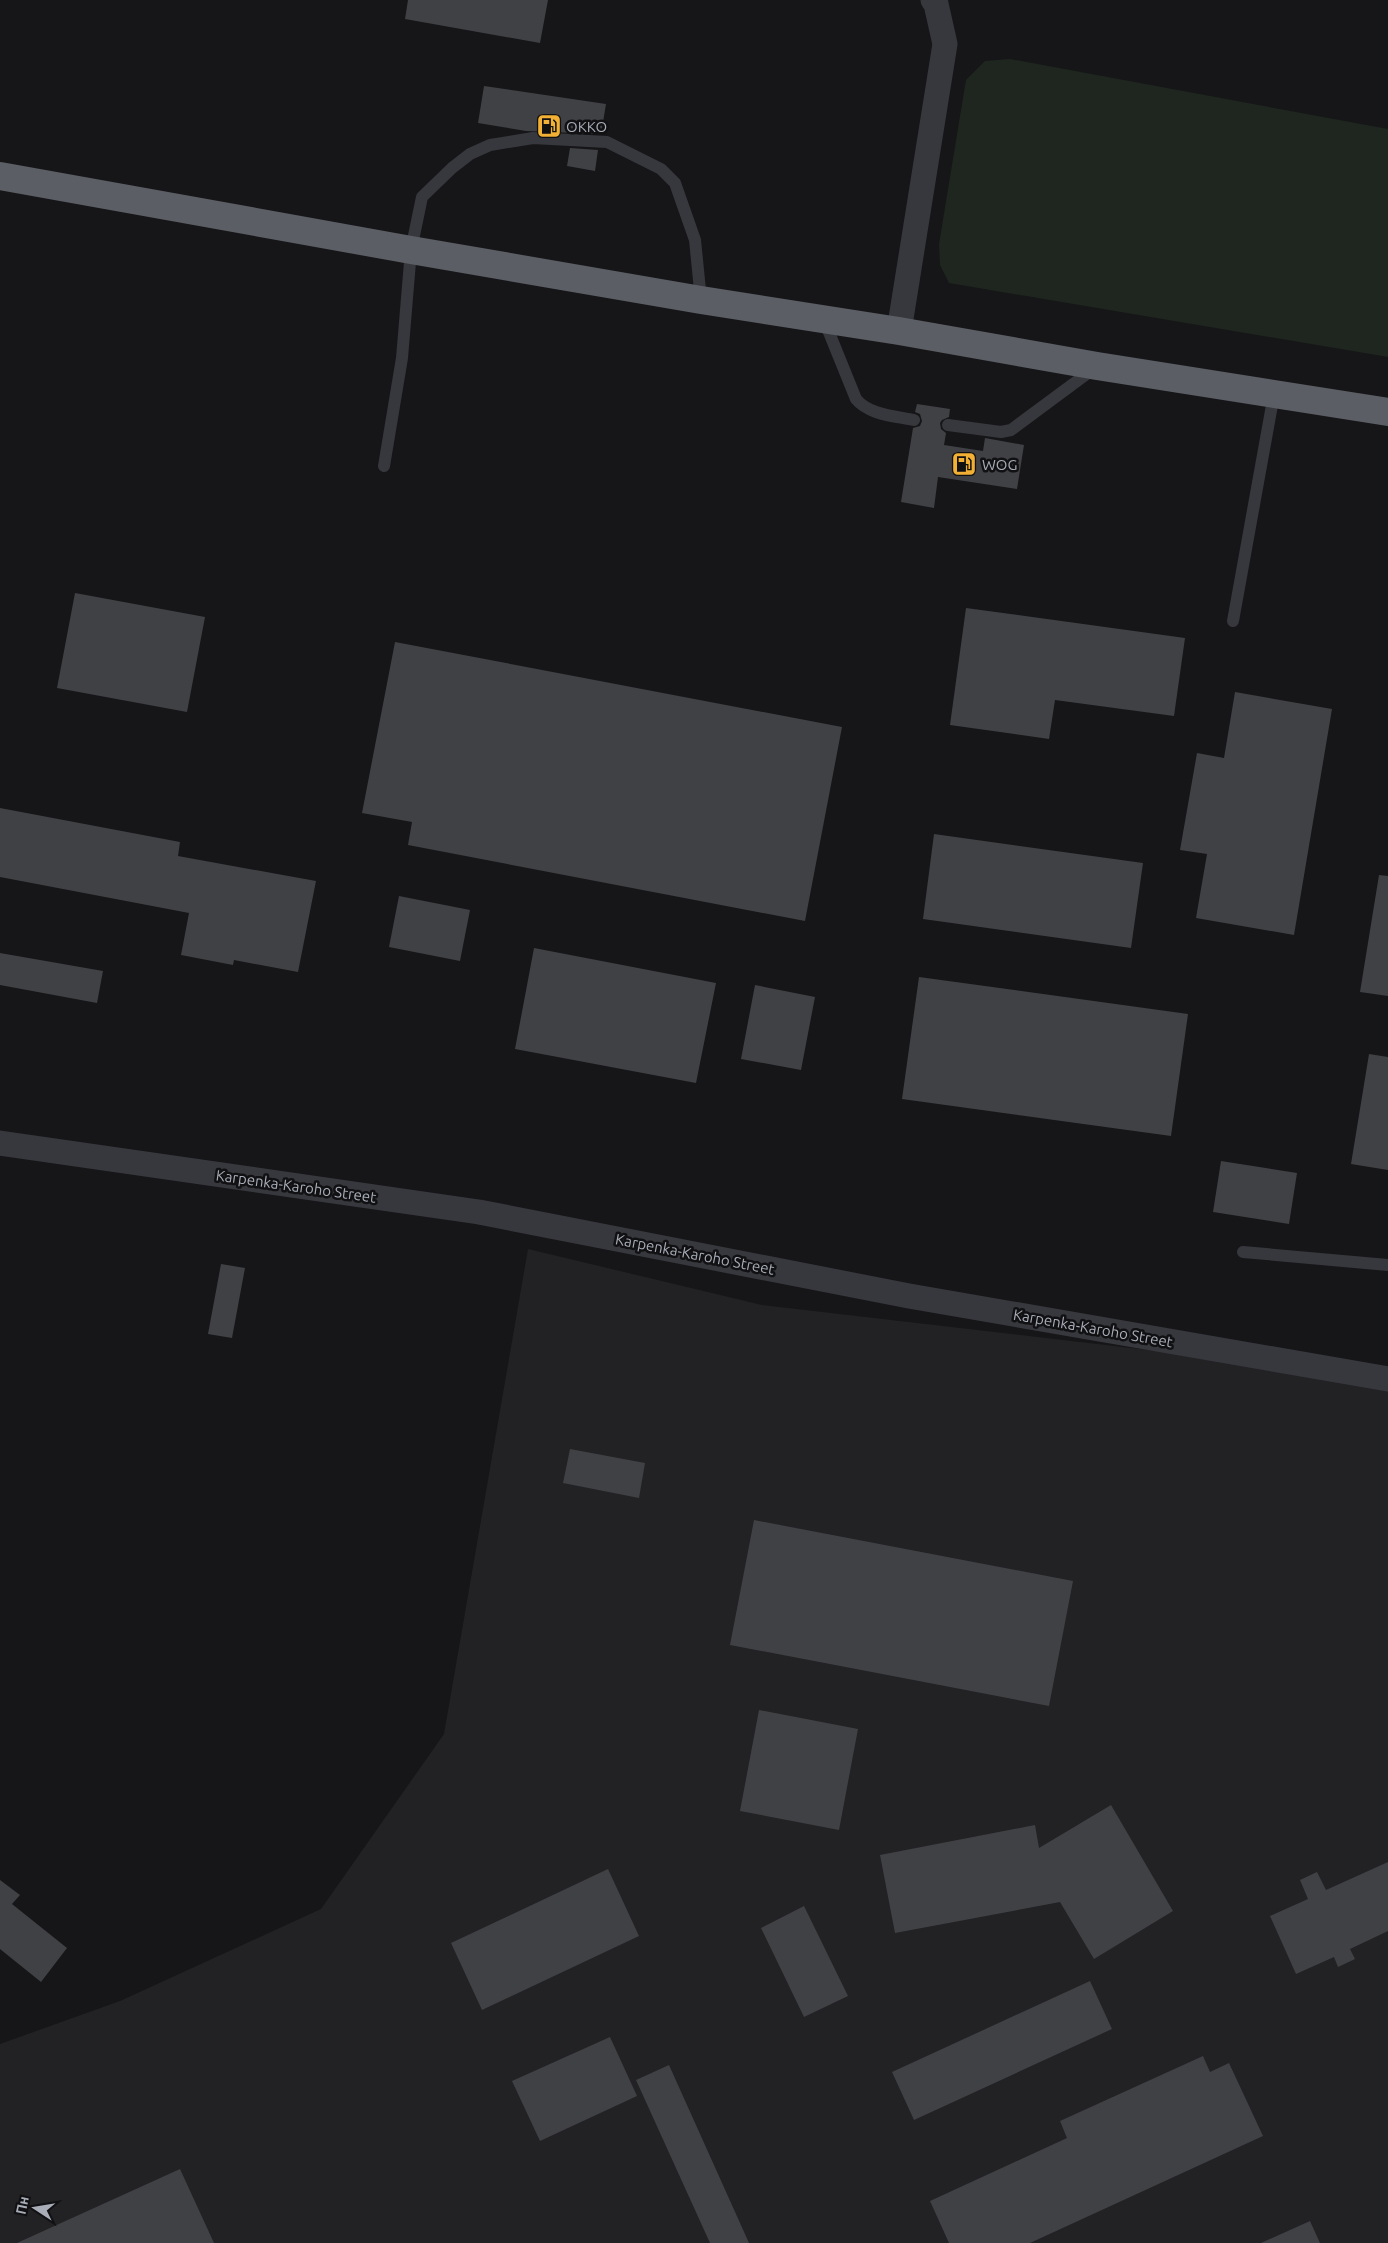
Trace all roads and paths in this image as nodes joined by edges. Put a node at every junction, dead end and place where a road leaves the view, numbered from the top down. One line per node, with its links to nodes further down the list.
1 (934, 0): 6 (street)
2 (0, 176): 3 (highway)
3 (411, 250): 4 (highway); 4 (lane); 12 (lane)
4 (701, 300): 5 (highway)
5 (824, 320): 6 (highway); 10 (lane)
6 (899, 331): 7 (highway)
7 (1097, 366): 8 (highway); 11 (lane)
8 (1274, 394): 9 (highway); 13 (lane)
9 (1388, 412)
10 (914, 420)
11 (948, 425)
12 (384, 466)
13 (1234, 620)
14 (0, 1143): 17 (street, Karpenka-Karoho Street)
15 (1243, 1252): 16 (lane)
16 (1388, 1266)
17 (1388, 1379)

